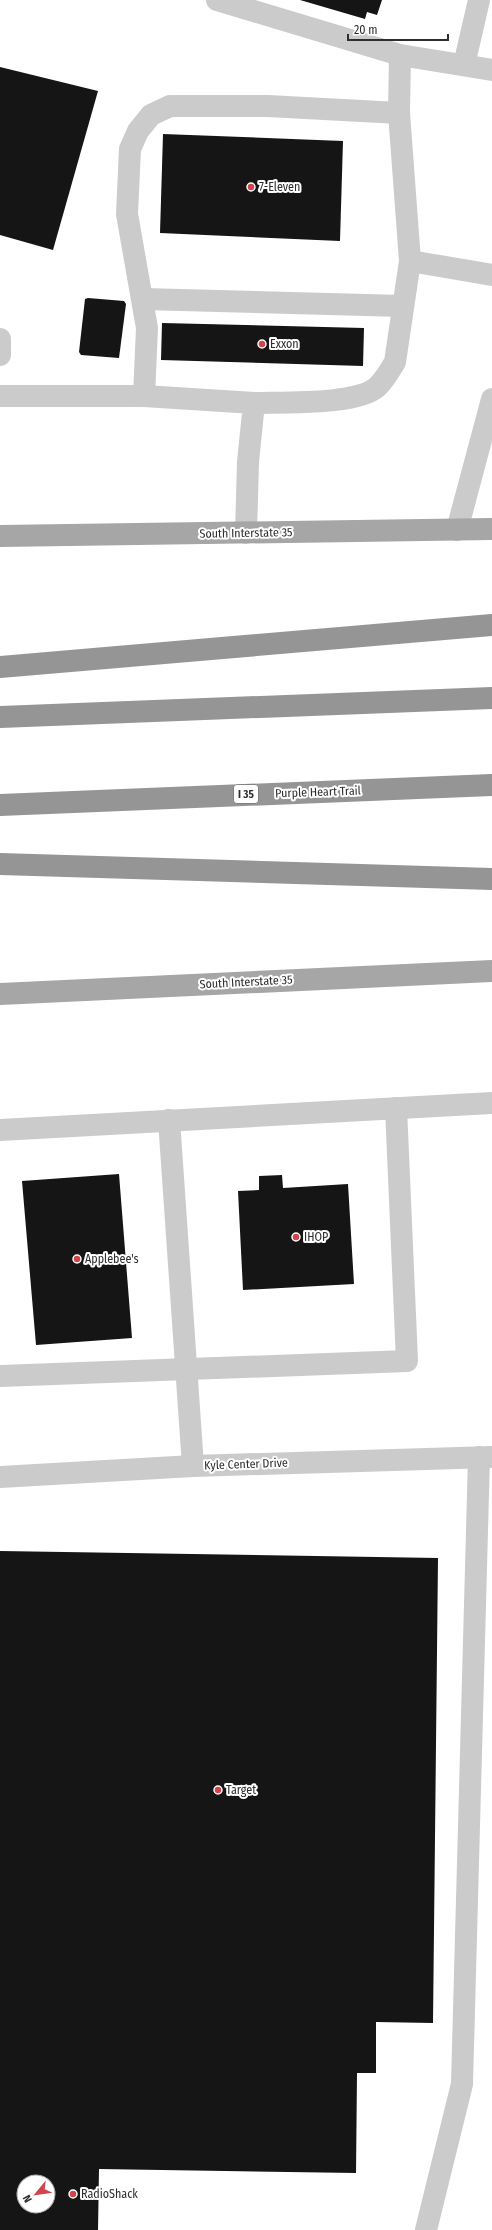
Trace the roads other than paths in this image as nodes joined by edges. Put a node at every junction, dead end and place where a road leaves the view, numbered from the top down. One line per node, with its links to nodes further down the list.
1 (217, 0): 3 (street)
2 (479, 0): 4 (street)
3 (400, 54): 4 (street); 6 (street)
4 (464, 65): 5 (street)
5 (492, 70)
6 (399, 113): 7 (street); 9 (street)
7 (410, 260): 8 (street); 10 (street)
8 (492, 275)
9 (143, 299): 10 (street); 14 (street)
10 (403, 306): 16 (street)
11 (0, 339): 12 (street)
12 (0, 355)
13 (0, 396): 14 (street)
14 (144, 396): 16 (street)
15 (492, 399): 18 (street)
16 (254, 403): 19 (street)
17 (492, 529): 18 (main road, South Interstate 35)
18 (457, 530): 19 (main road, South Interstate 35)
19 (246, 533): 20 (main road, South Interstate 35)
20 (0, 536)
21 (492, 625): 22 (highway)
22 (0, 667)
23 (492, 698): 24 (highway)
24 (0, 717)
25 (492, 785): 26 (highway, Purple Heart Trail / I 35)
26 (0, 805)
27 (0, 864): 28 (highway)
28 (492, 879)
29 (492, 971): 30 (main road, South Interstate 35)
30 (0, 994)
31 (492, 1103): 32 (street)
32 (396, 1108): 33 (street); 35 (street)
33 (169, 1120): 34 (street); 35 (street)
34 (0, 1130)
35 (186, 1369): 36 (street); 38 (street)
36 (0, 1376)
37 (486, 1457): 38 (street, Kyle Center Drive); 40 (street)
38 (193, 1466): 39 (street, Kyle Center Drive)
39 (0, 1477)
40 (426, 2230)

